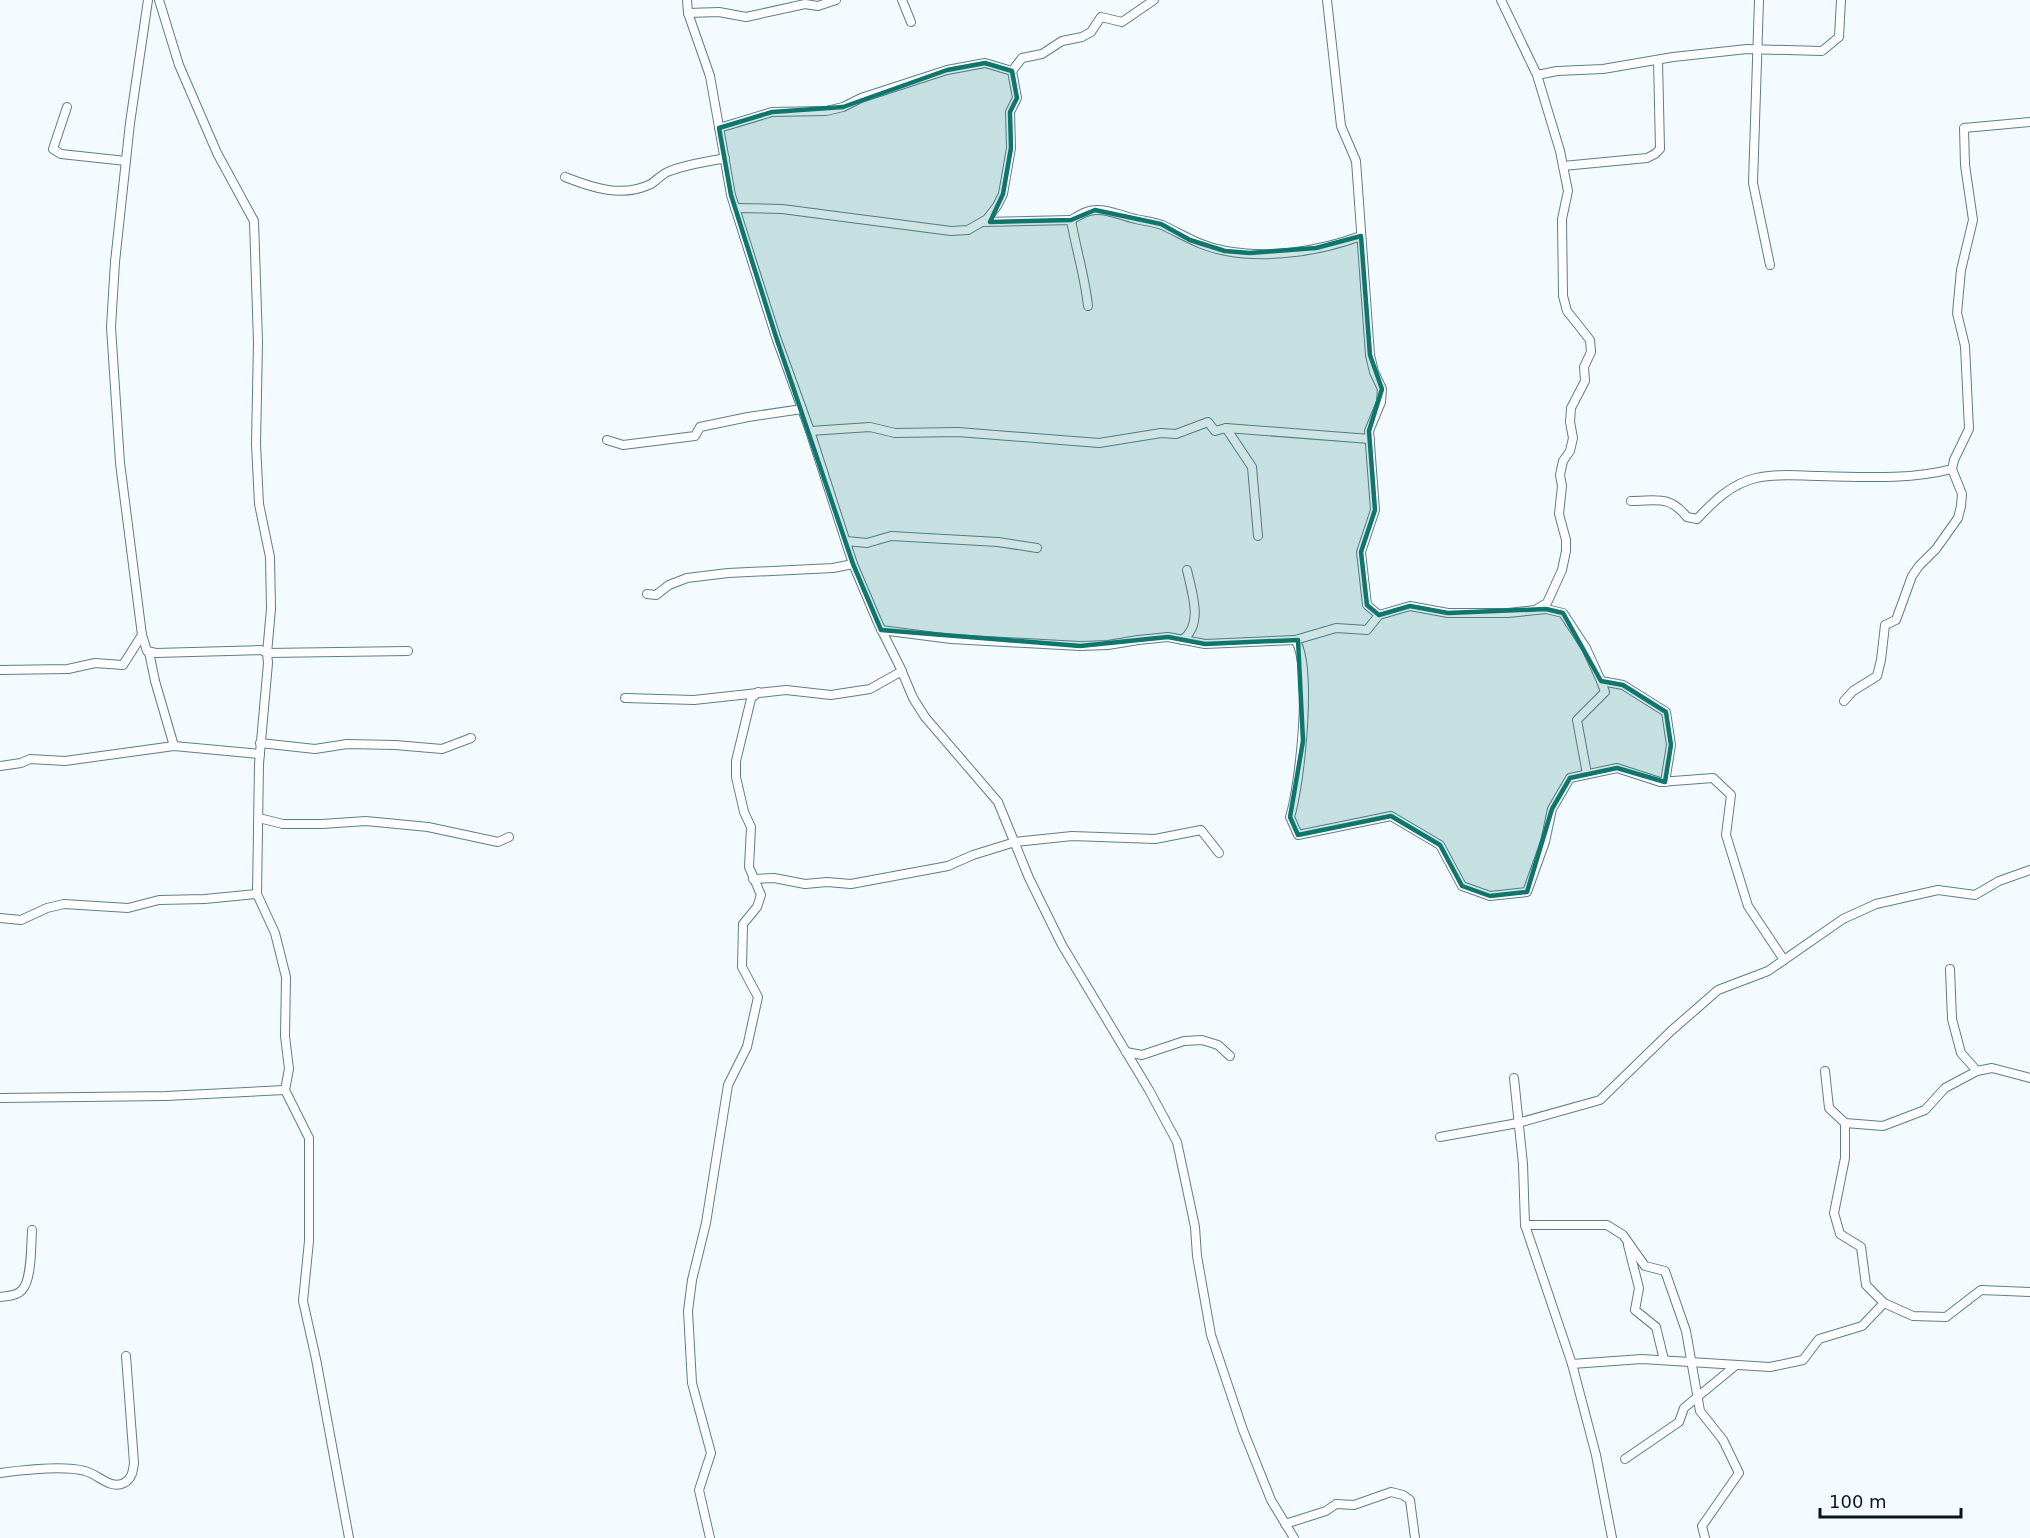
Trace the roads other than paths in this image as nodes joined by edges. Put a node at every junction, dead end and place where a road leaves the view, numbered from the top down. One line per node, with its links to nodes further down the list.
1 (148, 0): 21 (street)
2 (159, 0): 51 (street)
3 (687, 0): 11 (street)
4 (836, 0): 11 (street)
5 (902, 0): 12 (street)
6 (1154, 0): 15 (street)
7 (1327, 0): 27 (street)
8 (1501, 0): 16 (street)
9 (1759, 0): 13 (street)
10 (1841, 0): 13 (street)
11 (688, 13): 19 (street)
12 (911, 22)
13 (1758, 48): 14 (street); 28 (street)
14 (1659, 60): 16 (street); 22 (street)
15 (1012, 71): 19 (street); 26 (street)
16 (1537, 75): 22 (street)
17 (67, 107): 21 (street)
18 (2030, 122): 35 (street)
19 (719, 128): 20 (street)
20 (725, 158): 23 (street); 24 (street)
21 (126, 161): 46 (street)
22 (1563, 166): 43 (street)
23 (565, 177)
24 (735, 208): 26 (street); 30 (street)
25 (1071, 220): 26 (street); 27 (street); 29 (street)
26 (983, 222)
27 (1361, 236): 33 (street)
28 (1770, 265)
29 (1088, 306)
30 (802, 409): 32 (street); 34 (street)
31 (1226, 428): 32 (street); 33 (street); 37 (street)
32 (810, 431): 38 (street)
33 (1370, 439): 44 (street)
34 (607, 440)
35 (1952, 469): 36 (street); 58 (street)
36 (1631, 501)
37 (1258, 536)
38 (846, 541): 39 (street); 40 (street)
39 (1037, 548)
40 (853, 564): 42 (street); 45 (street)
41 (1187, 570): 47 (street)
42 (647, 594)
43 (1535, 610): 44 (street); 54 (street)
44 (1379, 615): 48 (street)
45 (881, 630): 47 (street); 53 (street)
46 (142, 635): 50 (street); 52 (street)
47 (1182, 640): 48 (street)
48 (1295, 640): 65 (street)
49 (408, 651): 51 (street)
50 (149, 652): 51 (street); 62 (street)
51 (267, 653): 61 (street)
52 (0, 670)
53 (902, 671): 55 (street); 69 (street)
54 (1601, 681): 65 (street); 66 (street)
55 (759, 692): 56 (street); 59 (street)
56 (732, 696): 57 (street); 59 (street)
57 (625, 698)
58 (1844, 701)
59 (748, 711): 72 (street)
60 (471, 738): 61 (street)
61 (260, 743): 63 (street)
62 (174, 746): 63 (street); 64 (street)
63 (260, 754): 67 (street)
64 (0, 766)
65 (1587, 774): 66 (street)
66 (1665, 782): 75 (street)
67 (259, 818): 68 (street); 73 (street)
68 (509, 837)
69 (1015, 842): 70 (street); 72 (street); 77 (street)
70 (1219, 853)
71 (2030, 870): 75 (street)
72 (753, 879): 104 (street)
73 (257, 894): 74 (street); 83 (street)
74 (0, 918)
75 (1784, 960): 85 (street)
76 (1950, 969): 80 (street)
77 (1126, 1052): 78 (street); 102 (street)
78 (1230, 1056)
79 (1825, 1071): 86 (street)
80 (1977, 1071): 82 (street); 86 (street)
81 (1514, 1078): 85 (street)
82 (2030, 1078)
83 (285, 1090): 84 (street); 103 (street)
84 (0, 1098)
85 (1518, 1123): 87 (street); 88 (street)
86 (1845, 1123): 93 (street)
87 (1440, 1137)
88 (1525, 1225): 90 (street); 97 (street)
89 (32, 1230): 92 (street)
90 (1627, 1240): 95 (street); 96 (street)
91 (2030, 1292): 93 (street)
92 (0, 1297)
93 (1884, 1303): 98 (street)
94 (126, 1356): 101 (street)
95 (1664, 1360): 96 (street); 97 (street)
96 (1691, 1363): 98 (street); 99 (street)
97 (1572, 1364): 107 (street)
98 (1735, 1366): 99 (street)
99 (1698, 1398): 100 (street); 108 (street)
100 (1625, 1459)
101 (0, 1473)
102 (1285, 1524): 105 (street); 106 (street)
103 (349, 1538)
104 (710, 1538)
105 (1294, 1538)
106 (1415, 1538)
107 (1612, 1538)
108 (1705, 1538)

